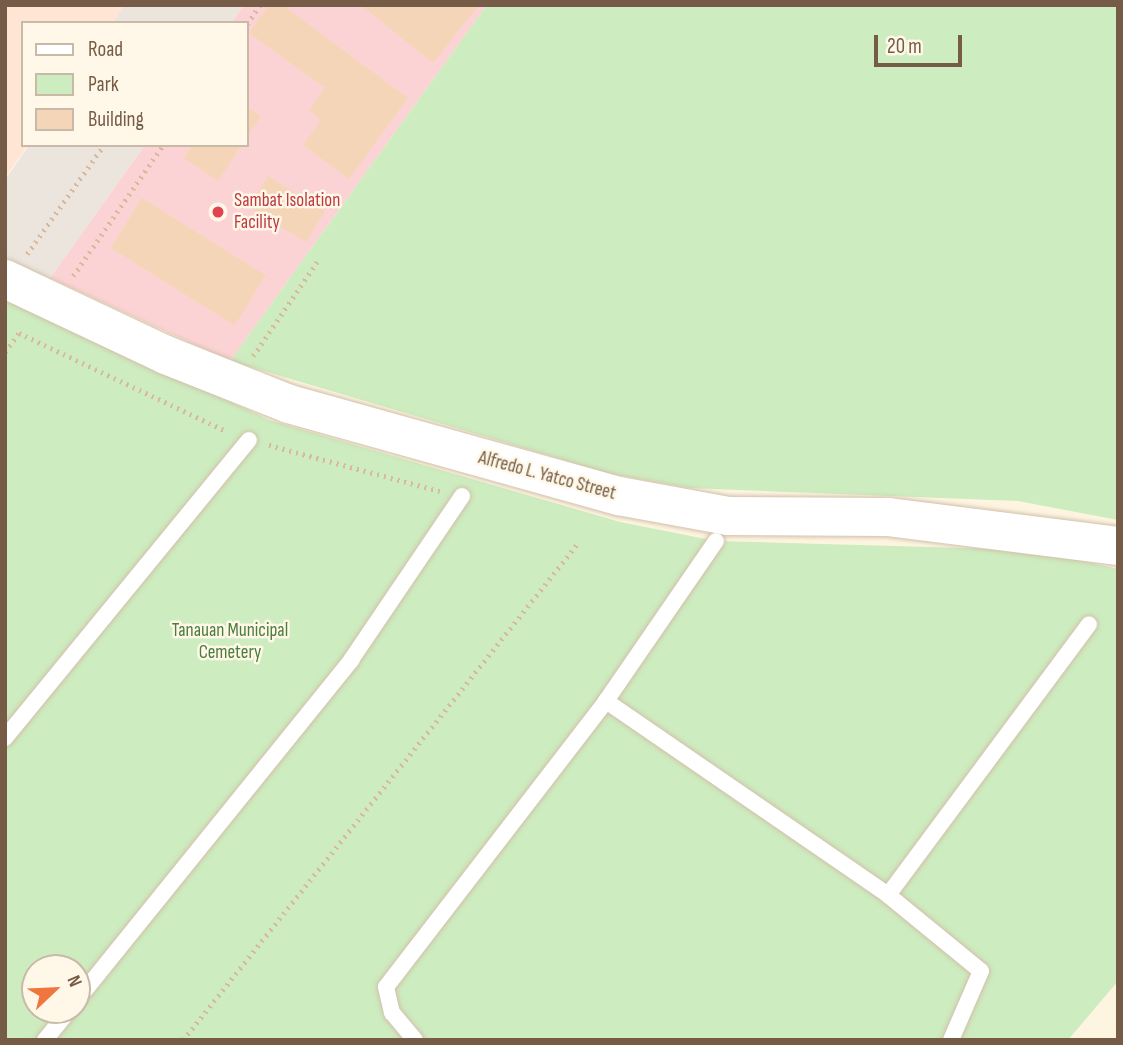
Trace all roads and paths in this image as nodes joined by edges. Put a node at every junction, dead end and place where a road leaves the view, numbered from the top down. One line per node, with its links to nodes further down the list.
1 (260, 5): 2 (path)
2 (248, 23)
3 (103, 147): 6 (path)
4 (162, 147): 7 (path)
5 (317, 262): 10 (path)
6 (7, 280): 7 (street, Alfredo L. Yatco Street)
7 (55, 303): 10 (street, Alfredo L. Yatco Street)
8 (19, 333): 9 (path)
9 (5, 352)
10 (235, 382): 15 (street, Alfredo L. Yatco Street)
11 (249, 440): 18 (lane)
12 (462, 496): 20 (lane)
13 (716, 541): 17 (lane)
14 (578, 544): 23 (path)
15 (1118, 546)
16 (1089, 624): 19 (lane)
17 (606, 701): 19 (lane); 24 (lane)
18 (5, 738)
19 (888, 895): 25 (lane)
20 (91, 982)
21 (57, 1024): 22 (lane)
22 (44, 1040)
23 (183, 1040)
24 (415, 1040)
25 (951, 1040)

